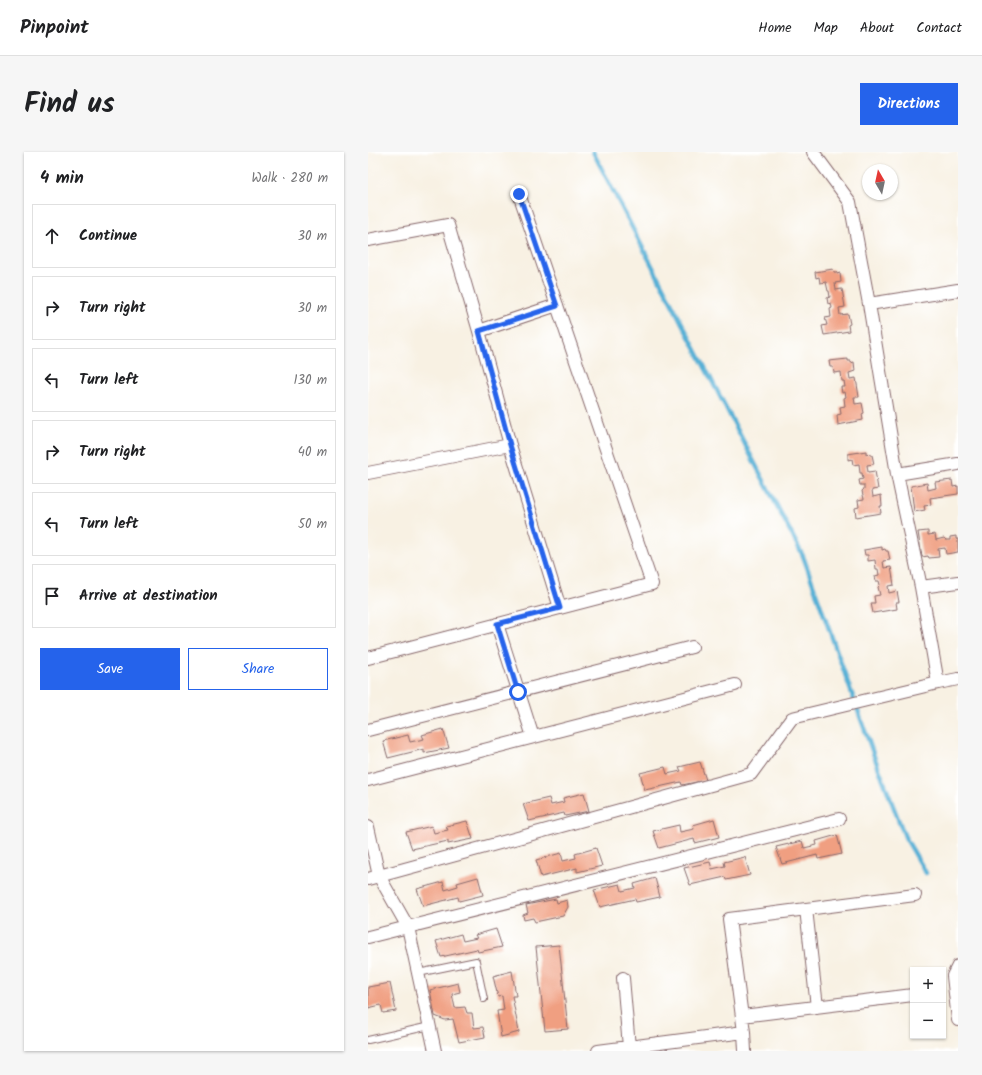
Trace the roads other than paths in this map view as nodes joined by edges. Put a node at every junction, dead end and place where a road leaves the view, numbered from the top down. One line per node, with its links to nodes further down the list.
1 (813, 152): 5 (street)
2 (519, 194): 6 (street)
3 (368, 240): 7 (street)
4 (958, 290): 5 (street)
5 (869, 304): 11 (street)
6 (557, 306): 7 (street); 14 (street)
7 (479, 331): 8 (street)
8 (510, 445): 10 (street); 14 (street)
9 (958, 464): 11 (street)
10 (368, 473)
11 (897, 474): 13 (street)
12 (958, 582): 13 (street)
13 (920, 587): 19 (street)
14 (560, 608): 15 (street)
15 (497, 624): 17 (street); 21 (street)
16 (692, 647): 21 (street)
17 (368, 658)
18 (958, 679): 19 (street)
19 (938, 683): 27 (street)
20 (734, 685): 23 (street)
21 (518, 692): 22 (street); 23 (street)
22 (368, 730)
23 (533, 737): 24 (street)
24 (368, 780)
25 (839, 819): 30 (street)
26 (368, 827): 27 (street)
27 (374, 877): 30 (street)
28 (915, 895): 29 (street)
29 (806, 909): 37 (street); 38 (street)
30 (408, 927): 31 (street); 33 (street)
31 (368, 937)
32 (958, 966): 39 (street)
33 (418, 974): 36 (lane); 40 (street)
34 (623, 978): 43 (street)
35 (910, 995): 37 (street)
36 (484, 1000)
37 (817, 1007): 38 (street)
38 (742, 1016): 41 (street)
39 (958, 1020)
40 (430, 1026): 42 (lane); 44 (street)
41 (744, 1032): 43 (street); 46 (street)
42 (368, 1040)
43 (629, 1047): 45 (street)
44 (435, 1051)
45 (598, 1051)
46 (745, 1051)

